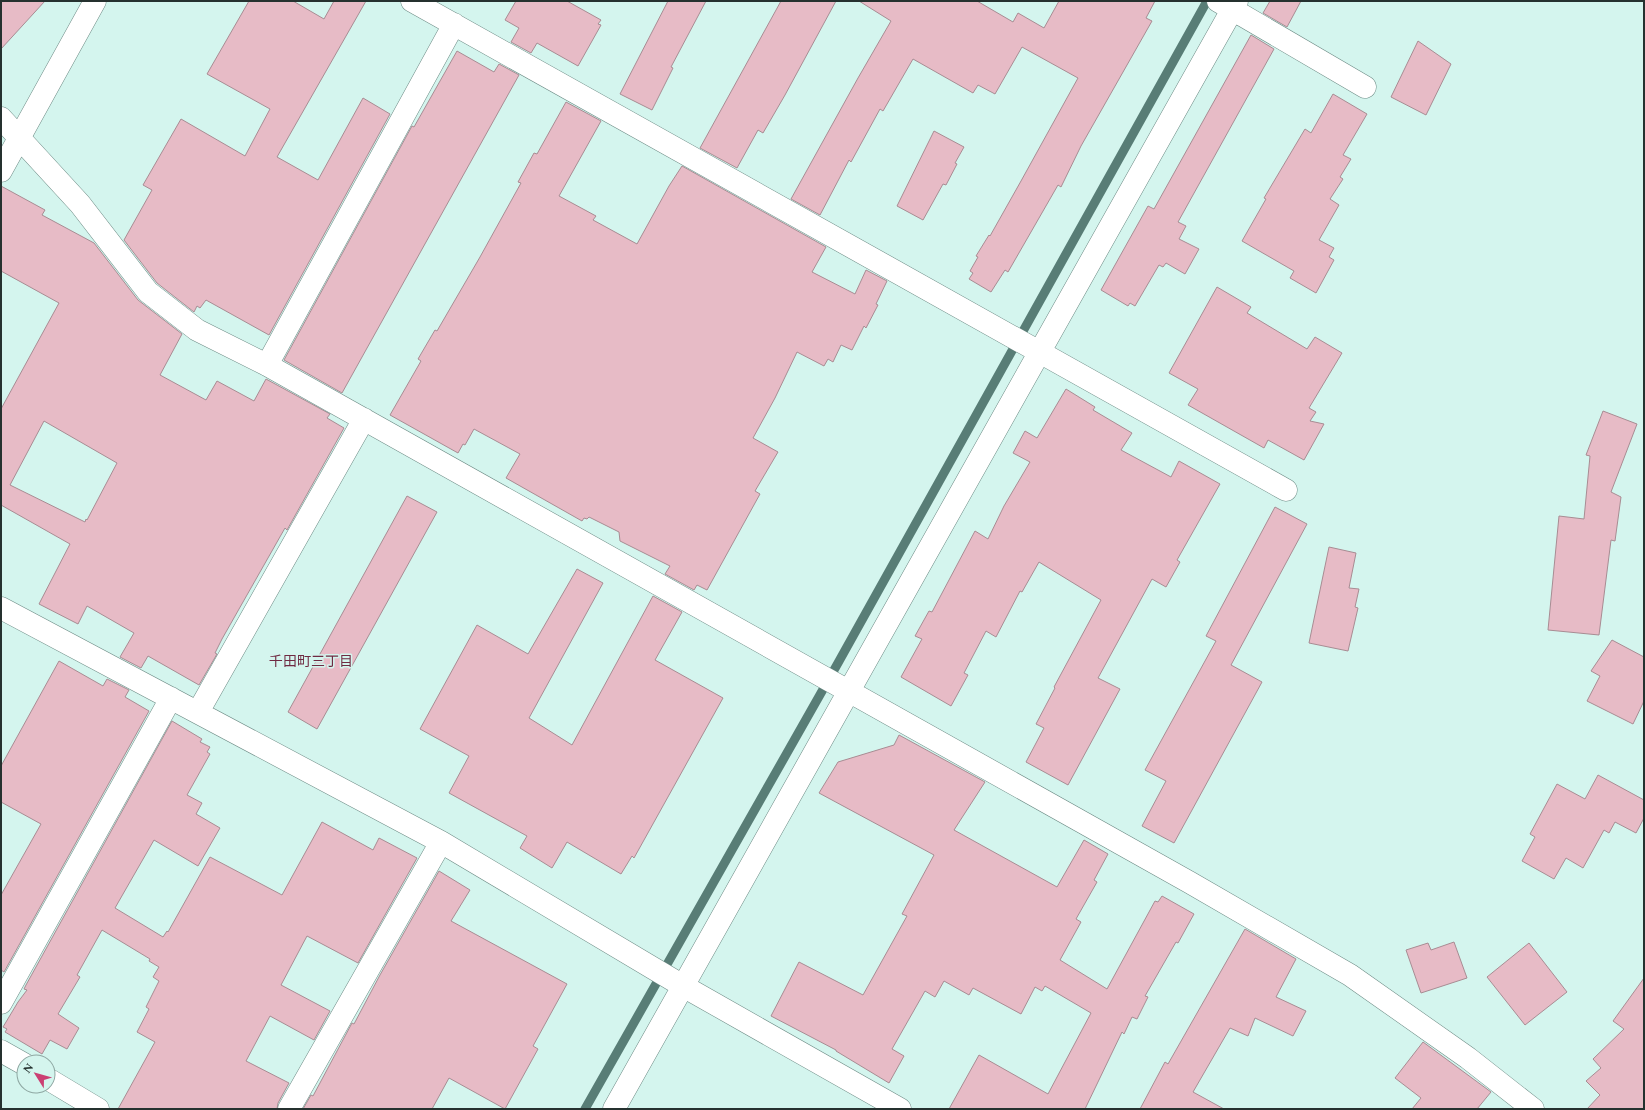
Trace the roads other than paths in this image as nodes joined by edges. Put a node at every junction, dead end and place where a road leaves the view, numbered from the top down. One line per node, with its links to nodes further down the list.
1 (95, 1): 7 (street)
2 (412, 1): 4 (street)
3 (1229, 4): 5 (street); 9 (street)
4 (454, 24): 9 (street); 10 (street)
5 (1365, 87)
6 (1, 118): 7 (street)
7 (20, 137): 8 (street); 10 (street)
8 (1, 171)
9 (1040, 351): 12 (street); 14 (street)
10 (267, 365): 11 (street)
11 (364, 419): 14 (street); 16 (street)
12 (1286, 490)
13 (1, 608): 15 (street)
14 (835, 684): 18 (street); 27 (street)
15 (171, 698): 16 (street); 19 (street)
16 (198, 712): 17 (street)
17 (441, 842): 18 (street); 24 (street)
18 (669, 978): 25 (street); 26 (street)
19 (1, 1003)
20 (1, 1051): 21 (street)
21 (16, 1059)
22 (56, 1084): 23 (street)
23 (98, 1109)
24 (289, 1109)
25 (614, 1109)
26 (900, 1109)
27 (1533, 1109)

